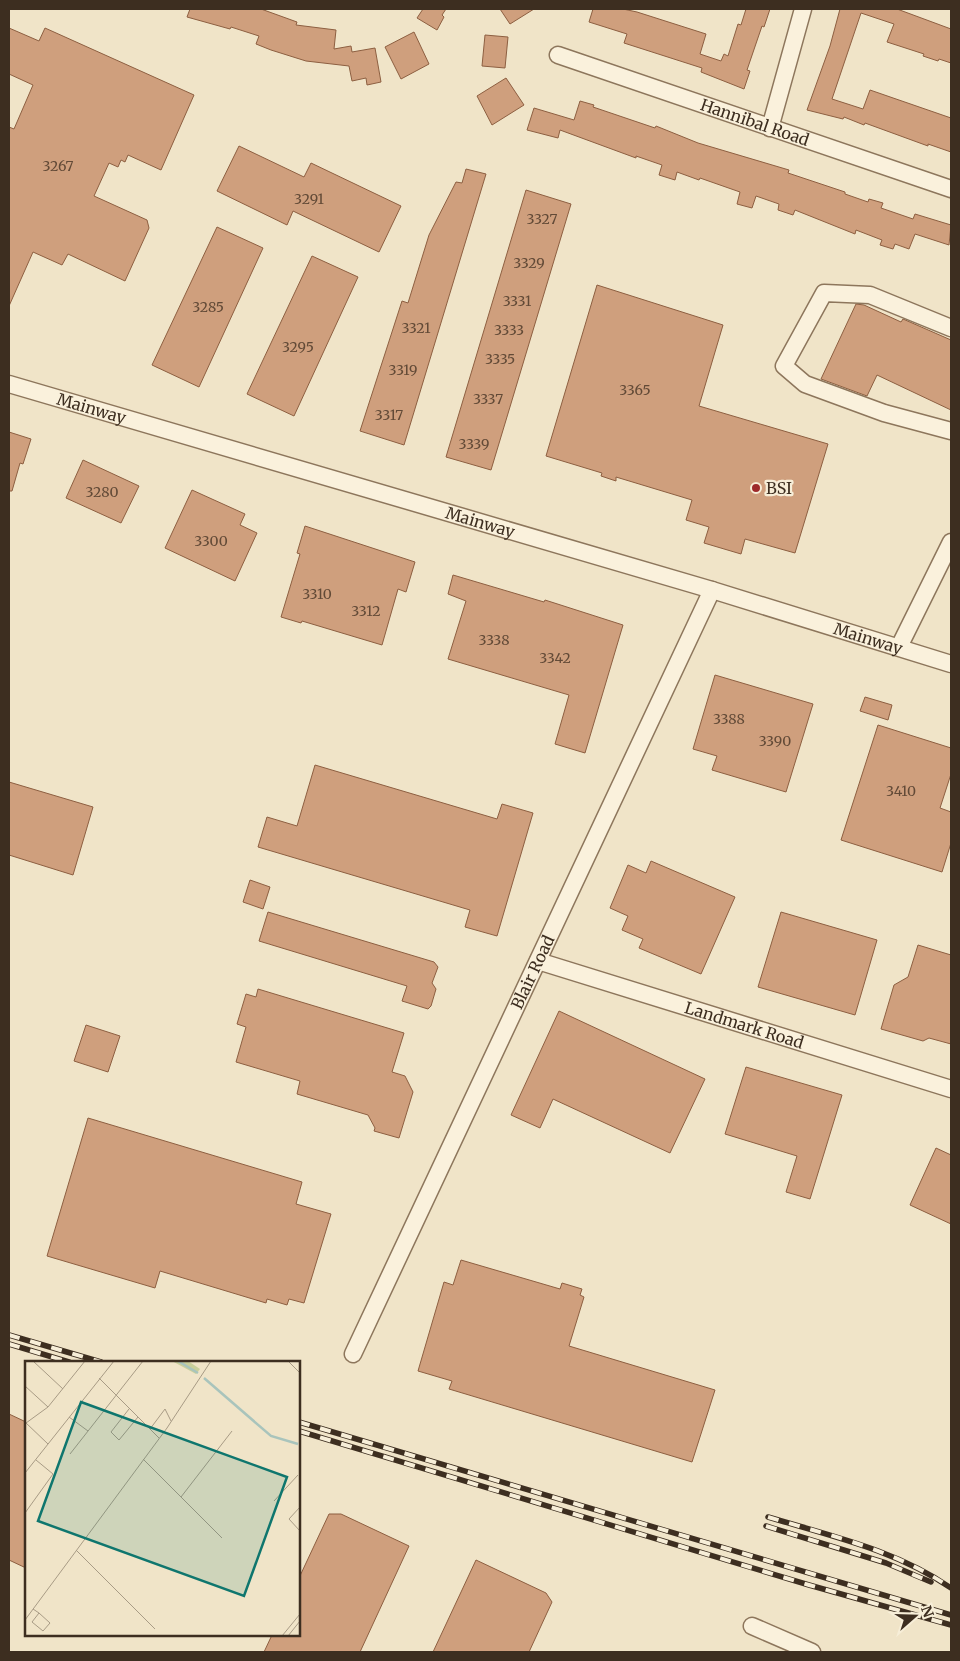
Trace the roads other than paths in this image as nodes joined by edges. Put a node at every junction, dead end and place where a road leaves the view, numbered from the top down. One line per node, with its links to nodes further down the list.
1 (803, 9): 3 (street)
2 (558, 55): 3 (street, Hannibal Road)
3 (770, 128): 4 (street, Hannibal Road)
4 (951, 189)
5 (951, 328): 7 (street)
6 (9, 384): 9 (street, Mainway)
7 (951, 431)
8 (949, 553): 10 (street)
9 (712, 590): 10 (street, Mainway); 12 (street, Blair Road)
10 (899, 648): 11 (street, Mainway)
11 (951, 664)
12 (538, 960): 13 (street, Landmark Road); 14 (street, Blair Road)
13 (951, 1089)
14 (353, 1354)
15 (752, 1626): 16 (street)
16 (812, 1652)

